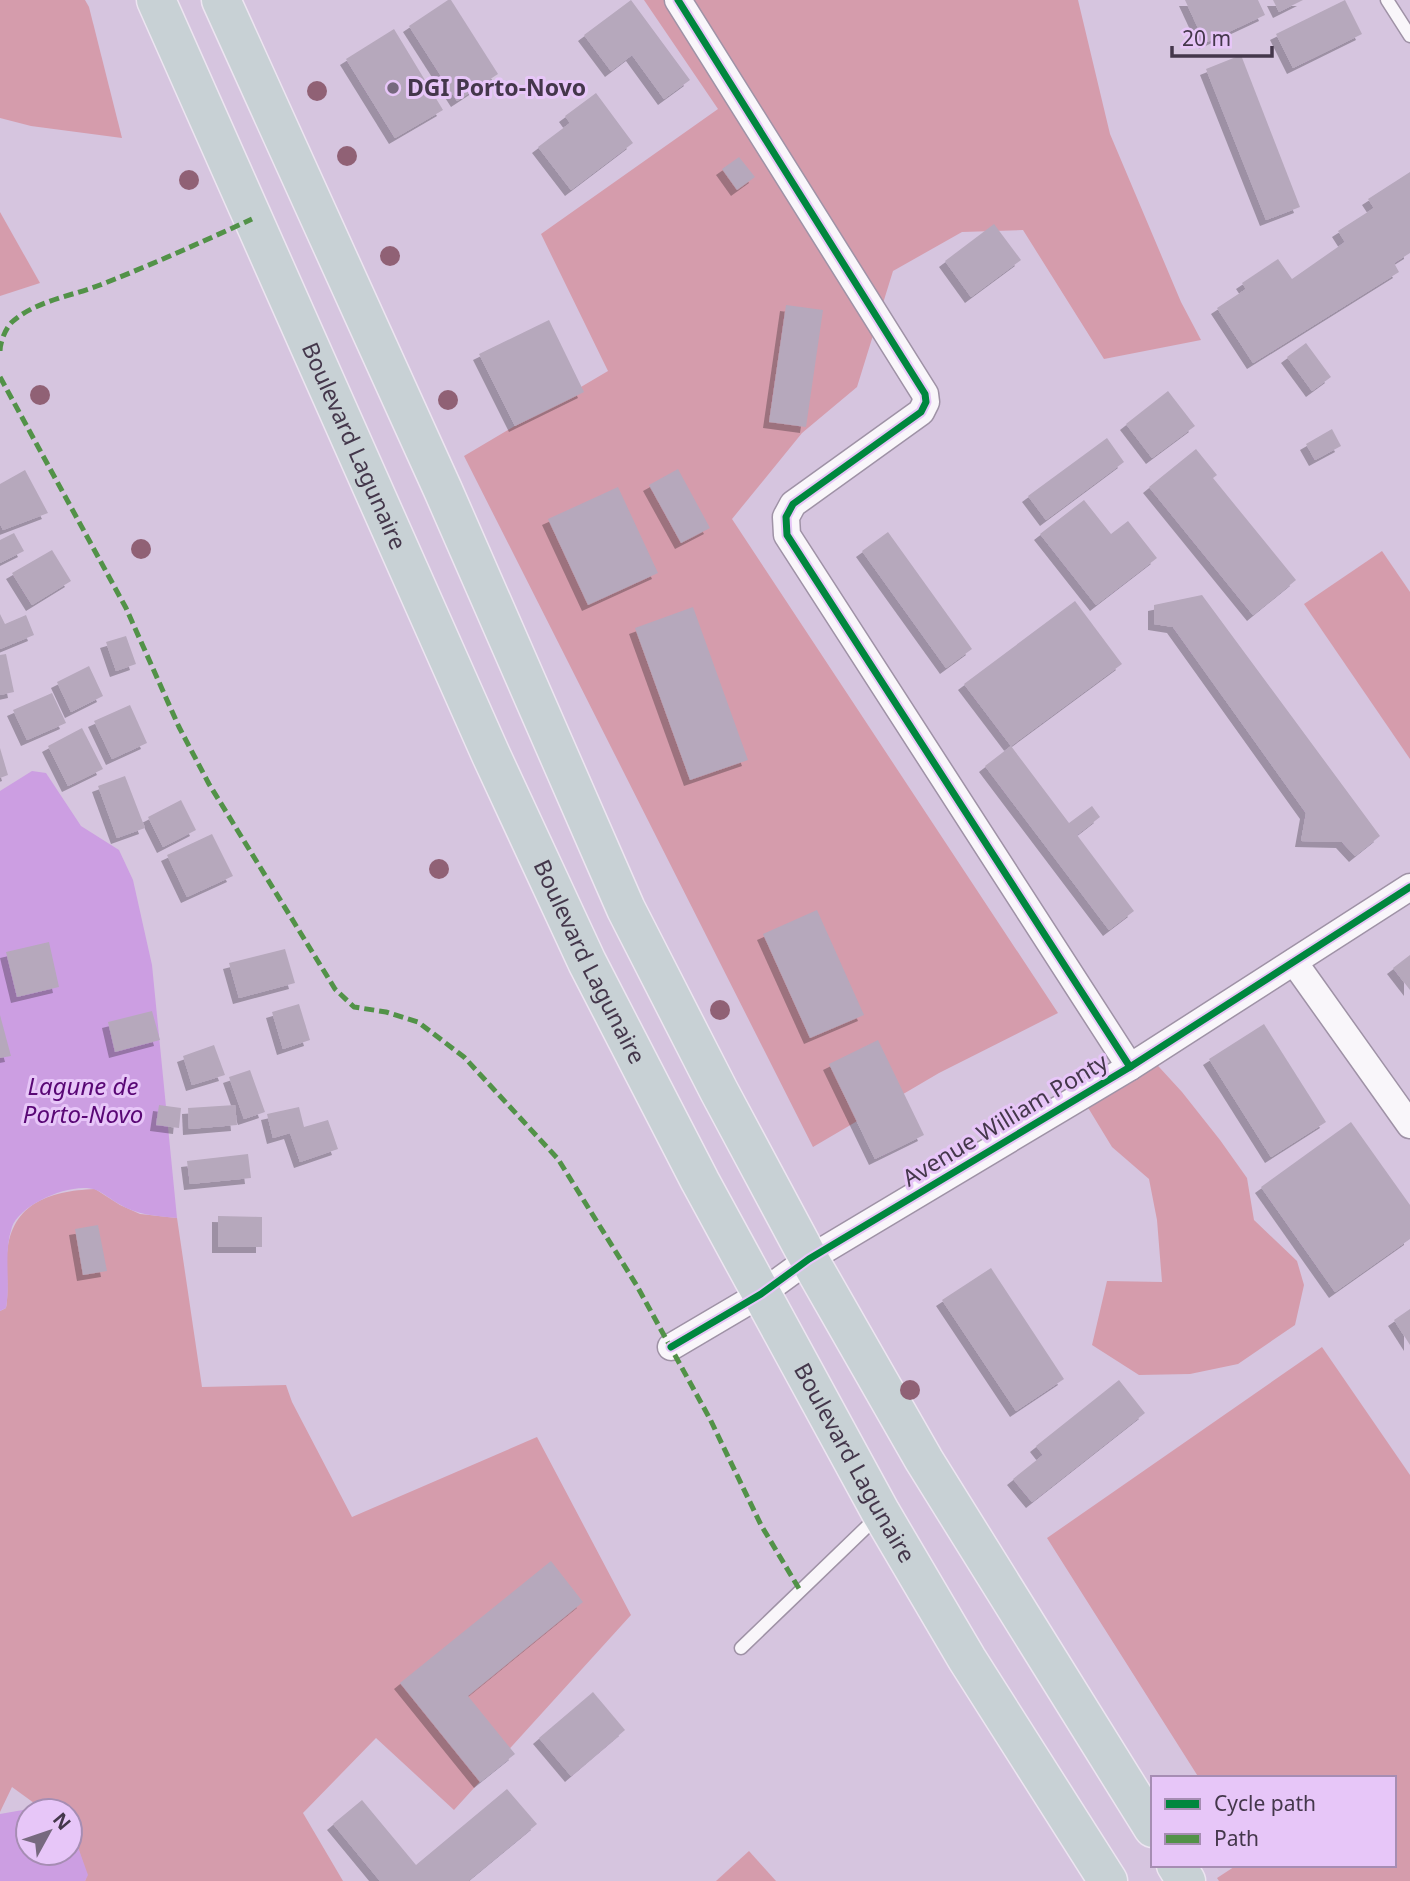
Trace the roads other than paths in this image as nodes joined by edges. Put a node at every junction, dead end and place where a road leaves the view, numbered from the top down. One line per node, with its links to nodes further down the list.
1 (156, 0): 11 (highway, Boulevard Lagunaire)
2 (221, 0): 10 (highway)
3 (678, 0): 8 (street)
4 (1387, 0): 5 (lane)
5 (1410, 36)
6 (1410, 887): 7 (street, Avenue William Ponty)
7 (1294, 962): 8 (street, Avenue William Ponty); 9 (street)
8 (1130, 1067): 10 (street, Avenue William Ponty)
9 (1410, 1125)
10 (809, 1259): 11 (street, Avenue William Ponty); 15 (highway)
11 (761, 1294): 12 (street, Avenue William Ponty); 13 (highway, Boulevard Lagunaire)
12 (671, 1348)
13 (881, 1513): 14 (lane); 16 (highway, Boulevard Lagunaire)
14 (741, 1648)
15 (1151, 1825)
16 (1108, 1881)

